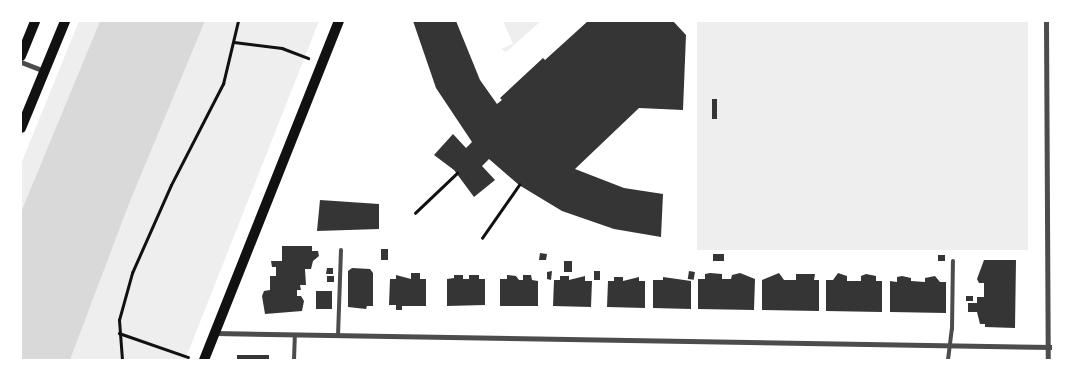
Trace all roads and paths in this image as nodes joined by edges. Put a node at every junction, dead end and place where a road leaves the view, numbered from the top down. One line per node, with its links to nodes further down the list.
1 (35, 21): 7 (main road)
2 (65, 21): 10 (main road)
3 (238, 21): 6 (path)
4 (339, 21): 21 (main road)
5 (1046, 21): 12 (street)
6 (234, 42): 8 (path); 20 (path)
7 (21, 56)
8 (308, 58)
9 (21, 62): 10 (street)
10 (44, 71): 11 (main road)
11 (21, 128)
12 (1046, 167): 13 (street); 25 (street)
13 (1053, 167)
14 (457, 173): 16 (path)
15 (519, 185): 17 (path)
16 (415, 213)
17 (482, 238)
18 (341, 250): 23 (lane)
19 (953, 261): 24 (lane)
20 (119, 333): 26 (path); 27 (path)
21 (215, 333): 22 (street); 28 (main road)
22 (295, 335): 23 (street); 29 (lane)
23 (338, 336): 24 (street)
24 (949, 346): 25 (street); 30 (lane)
25 (1050, 347): 31 (street)
26 (188, 357)
27 (122, 360)
28 (204, 360)
29 (294, 360)
30 (948, 360)
31 (1048, 360)

